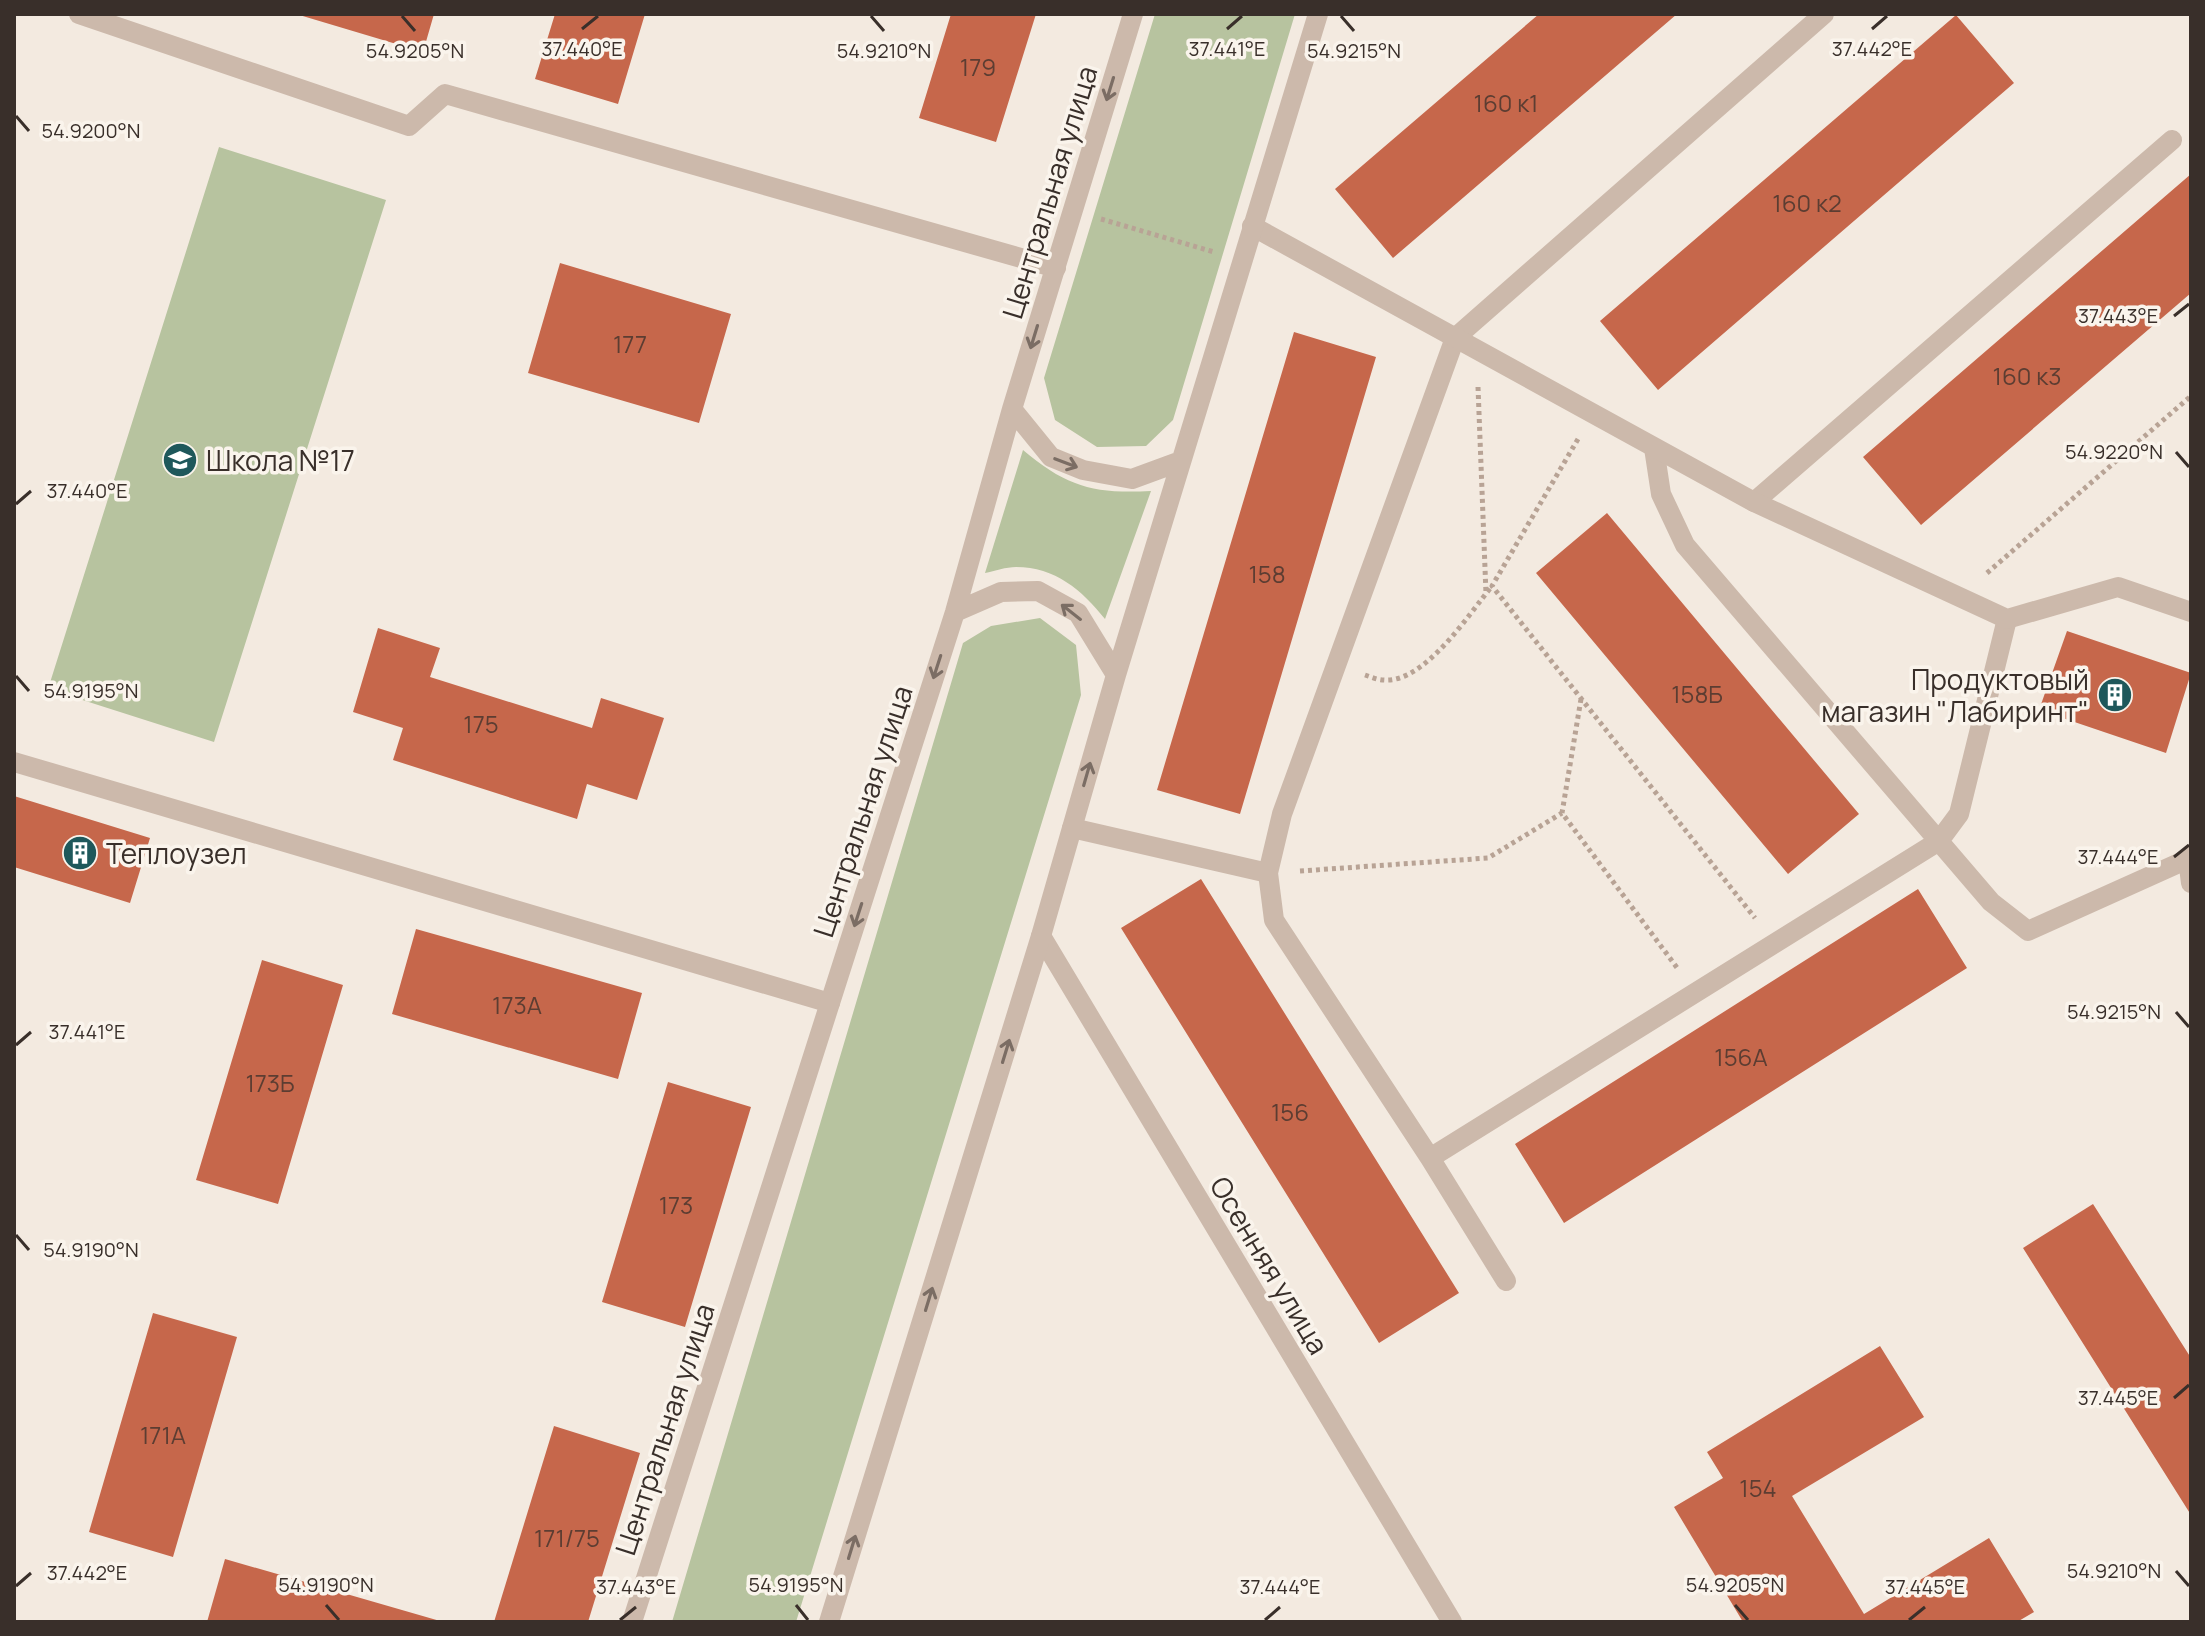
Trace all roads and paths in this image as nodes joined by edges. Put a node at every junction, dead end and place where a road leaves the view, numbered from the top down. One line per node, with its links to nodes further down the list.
1 (79, 14): 9 (street)
2 (1133, 14): 6 (street, Центральная улица, one-way to 6)
3 (1318, 14): 7 (street)
4 (1824, 14): 10 (street)
5 (2172, 140): 17 (street)
6 (1073, 211): 8 (path); 9 (street, Центральная улица)
7 (1252, 226): 8 (street); 10 (street)
8 (1242, 261): 16 (street)
9 (1056, 268): 13 (street, Центральная улица, one-way to 13)
10 (1455, 338): 11 (street); 24 (street)
11 (1476, 350): 14 (street); 19 (path)
12 (2191, 396): 20 (path)
13 (1012, 409): 16 (street, one-way to 16); 21 (street, Центральная улица)
14 (1593, 413): 15 (street); 18 (path)
15 (1654, 448): 17 (street); 30 (street)
16 (1181, 461): 25 (street)
17 (1754, 502): 20 (street)
18 (1492, 586): 19 (path); 26 (path)
19 (1486, 594): 24 (path)
20 (1960, 598): 23 (street)
21 (955, 612): 25 (street, one-way to 21); 37 (street, Центральная улица, one-way to 37)
22 (2191, 612): 23 (street)
23 (2007, 619): 30 (street)
24 (1335, 668): 32 (street)
25 (1116, 675): 29 (street, one-way to 25)
26 (1582, 698): 28 (path); 35 (path)
27 (14, 762): 37 (street)
28 (1562, 813): 32 (path); 36 (path)
29 (1072, 828): 32 (street); 34 (street)
30 (1939, 841): 31 (street); 35 (street)
31 (2189, 857): 33 (street)
32 (1268, 873): 38 (street)
33 (2191, 883)
34 (1041, 936): 41 (street, one-way to 34); 42 (street, Осенняя улица)
35 (1775, 943): 36 (street)
36 (1696, 992): 38 (street)
37 (830, 1003): 40 (street, Центральная улица)
38 (1430, 1158): 39 (street)
39 (1506, 1281)
40 (632, 1622)
41 (829, 1622)
42 (1452, 1622)

